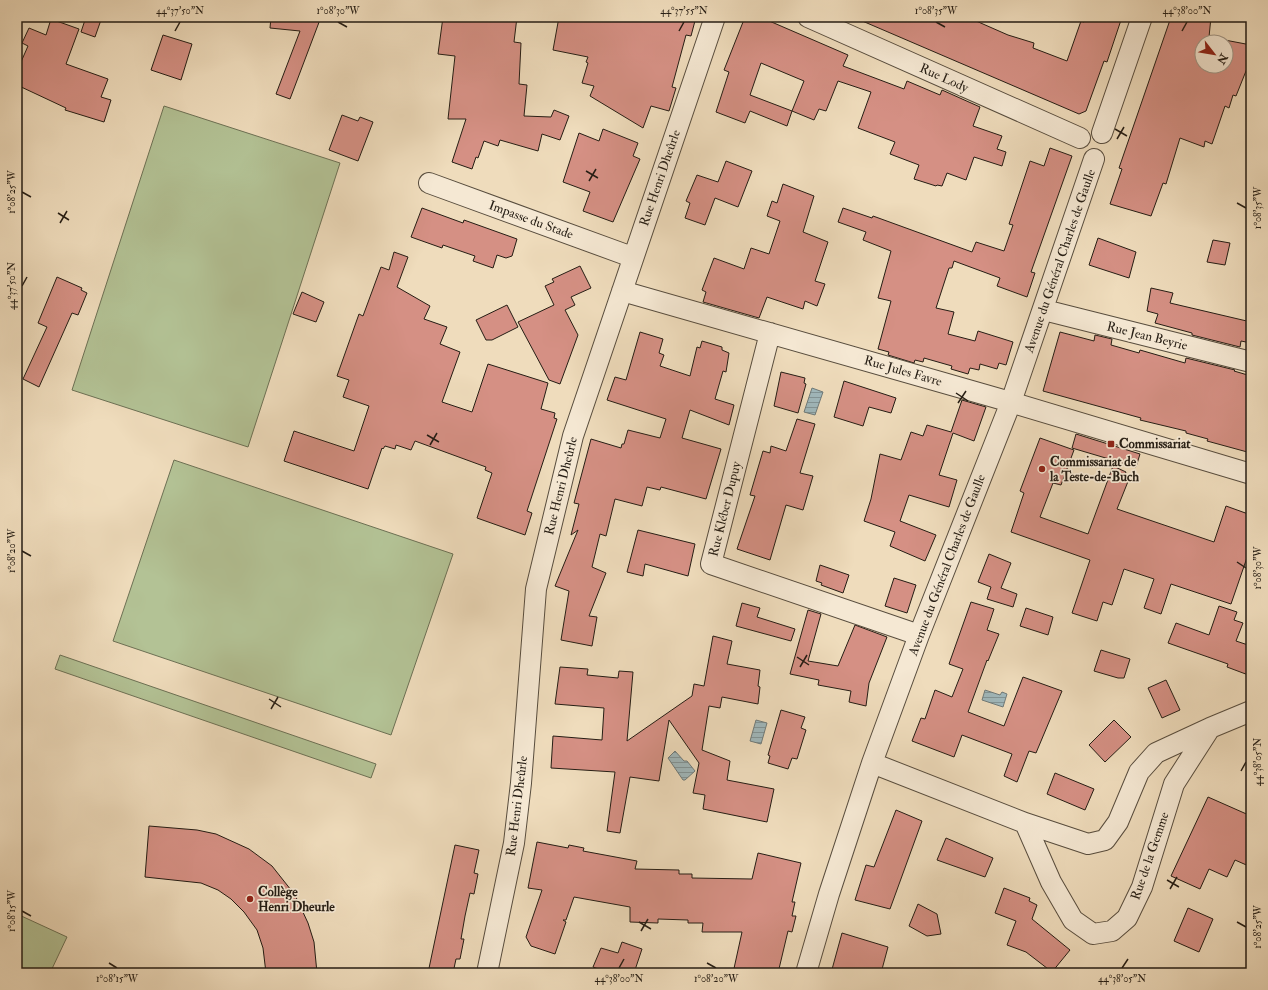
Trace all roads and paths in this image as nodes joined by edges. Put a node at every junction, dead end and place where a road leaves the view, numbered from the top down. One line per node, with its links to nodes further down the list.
1 (715, 17): 8 (street, Rue Henri Dheûrle)
2 (808, 17): 5 (street, Rue Lody)
3 (1142, 17): 4 (street)
4 (1102, 133): 5 (street); 6 (street)
5 (1080, 138): 6 (street)
6 (1094, 159): 10 (street, Avenue du Général Charles de Gaulle)
7 (429, 183): 8 (street, Impasse du Stade)
8 (632, 257): 9 (street, Rue Henri Dheûrle)
9 (622, 291): 11 (street, Rue Jules Favre); 20 (street, Rue Henri Dheûrle)
10 (1044, 310): 12 (street, Rue Jean Beyrie); 13 (street, Avenue du Général Charles de Gaulle)
11 (770, 333): 13 (street, Rue Jules Favre); 15 (street, Rue Kléber Dupuy)
12 (1251, 362)
13 (1011, 402): 14 (street, Rue Jules Favre); 15 (street, Avenue du Général Charles de Gaulle)
14 (1251, 474)
15 (919, 635): 18 (street, Avenue du Général Charles de Gaulle)
16 (1251, 711): 17 (street)
17 (1210, 728): 19 (street); 19 (street, Rue de la Gemme)
18 (872, 763): 19 (street); 21 (street, Avenue du Général Charles de Gaulle)
19 (1025, 823)
20 (488, 973)
21 (806, 973)

